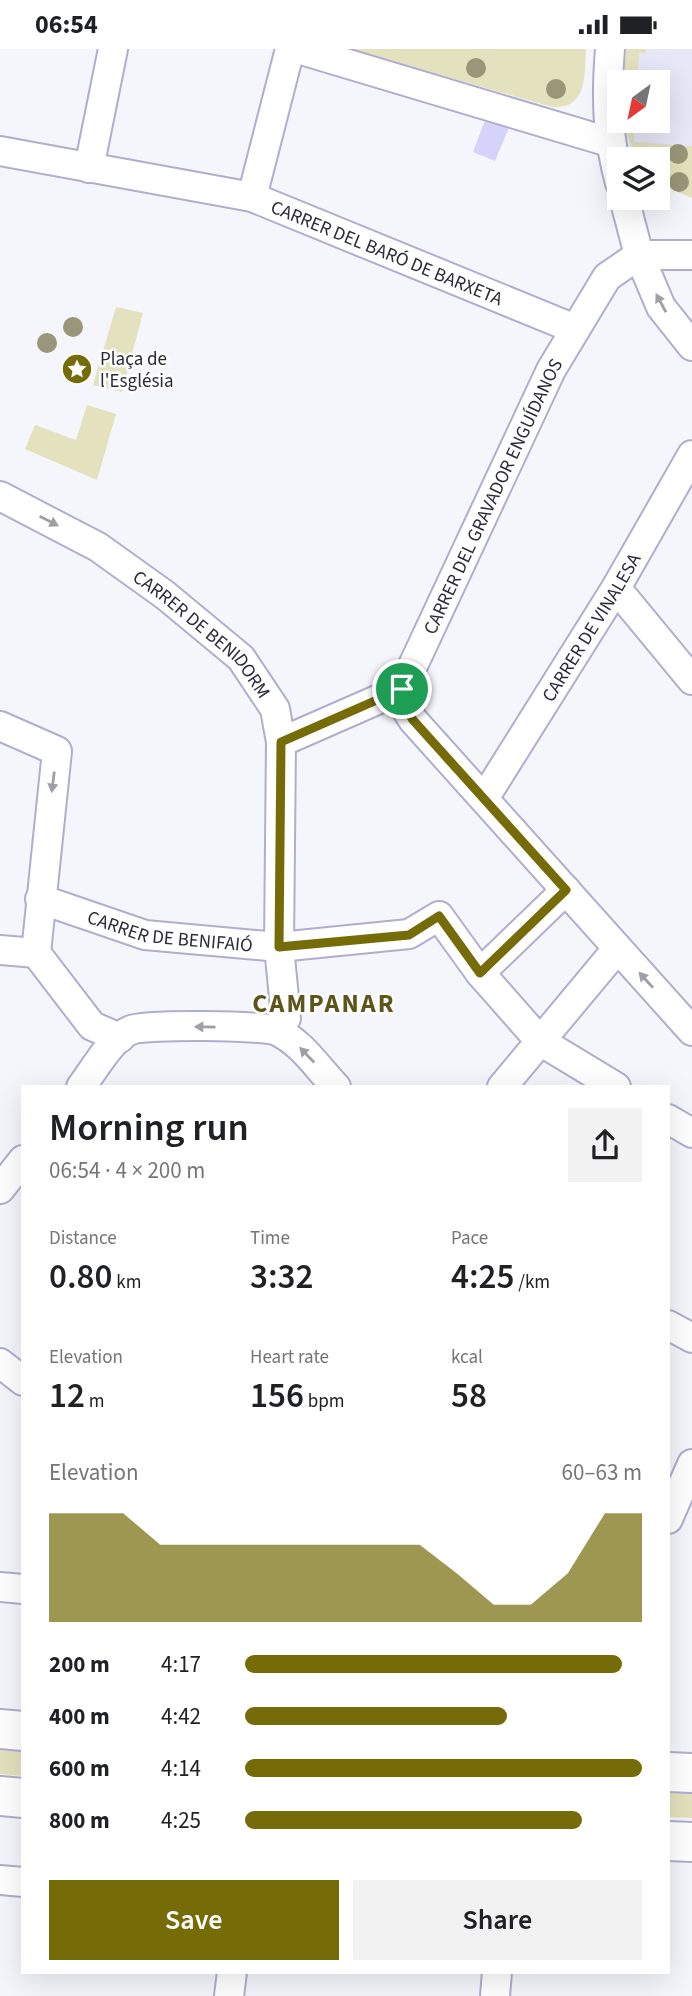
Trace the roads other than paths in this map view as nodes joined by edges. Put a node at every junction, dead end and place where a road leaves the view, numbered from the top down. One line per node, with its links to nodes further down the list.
1 (113, 49): 8 (street)
2 (290, 49): 9 (street)
3 (298, 49): 5 (street)
4 (610, 49): 5 (street)
5 (609, 142): 6 (street)
6 (610, 147)
7 (0, 151): 8 (street)
8 (89, 168): 9 (street, CARRER DEL BARÓ DE BARXETA)
9 (252, 197): 13 (street, CARRER DEL BARÓ DE BARXETA)
10 (627, 210): 11 (street)
11 (639, 255): 12 (street); 13 (street, CARRER DEL GRAVADOR ENGUÍDANOS); 14 (street, one-way to 11)
12 (692, 255)
13 (575, 329): 19 (street, CARRER DEL GRAVADOR ENGUÍDANOS)
14 (692, 346)
15 (692, 455): 17 (street, CARRER DE VINALESA)
16 (0, 496): 21 (street, CARRER DE BENIDORM, one-way to 21)
17 (616, 588): 18 (street); 22 (street, CARRER DE VINALESA)
18 (692, 680)
19 (402, 689): 21 (street); 22 (street)
20 (0, 726): 24 (street, one-way to 24)
21 (281, 742): 25 (street, CARRER DE BENIDORM)
22 (485, 797): 23 (street)
23 (566, 890): 26 (street); 29 (street)
24 (40, 899): 25 (street, CARRER DE BENIFAIÓ); 28 (street)
25 (279, 947): 29 (street, CARRER DE BENIFAIÓ); 30 (street, CARRER DE BENIDORM)
26 (617, 949): 31 (street, one-way to 26); 33 (street)
27 (0, 950): 28 (street)
28 (36, 953): 32 (street)
29 (480, 973): 33 (street, CARRER DE BENIFAIÓ)
30 (274, 1029): 32 (street, one-way to 32); 35 (street, one-way to 30)
31 (692, 1031)
32 (120, 1038): 34 (street)
33 (540, 1041): 36 (street); 37 (street, CARRER DE BENIFAIÓ)
34 (83, 1085)
35 (333, 1085)
36 (504, 1085)
37 (613, 1085)
38 (670, 1120): 39 (street)
39 (692, 1133)
40 (21, 1163): 41 (street)
41 (0, 1189)
42 (670, 1326): 43 (street)
43 (692, 1338)
44 (0, 1363): 45 (street)
45 (21, 1379)
46 (692, 1464): 47 (street)
47 (670, 1514)
48 (0, 1587): 49 (street)
49 (21, 1589)
50 (0, 1729): 51 (main road)
51 (21, 1731)
52 (670, 1772): 53 (main road)
53 (692, 1773)
54 (0, 1796): 55 (main road)
55 (21, 1798)
56 (670, 1841): 57 (main road)
57 (692, 1842)
58 (0, 1880): 59 (street)
59 (21, 1882)
60 (223, 1974): 63 (street)
61 (232, 1974): 63 (street)
62 (497, 1974): 64 (street)
63 (227, 1996)
64 (495, 1996)

